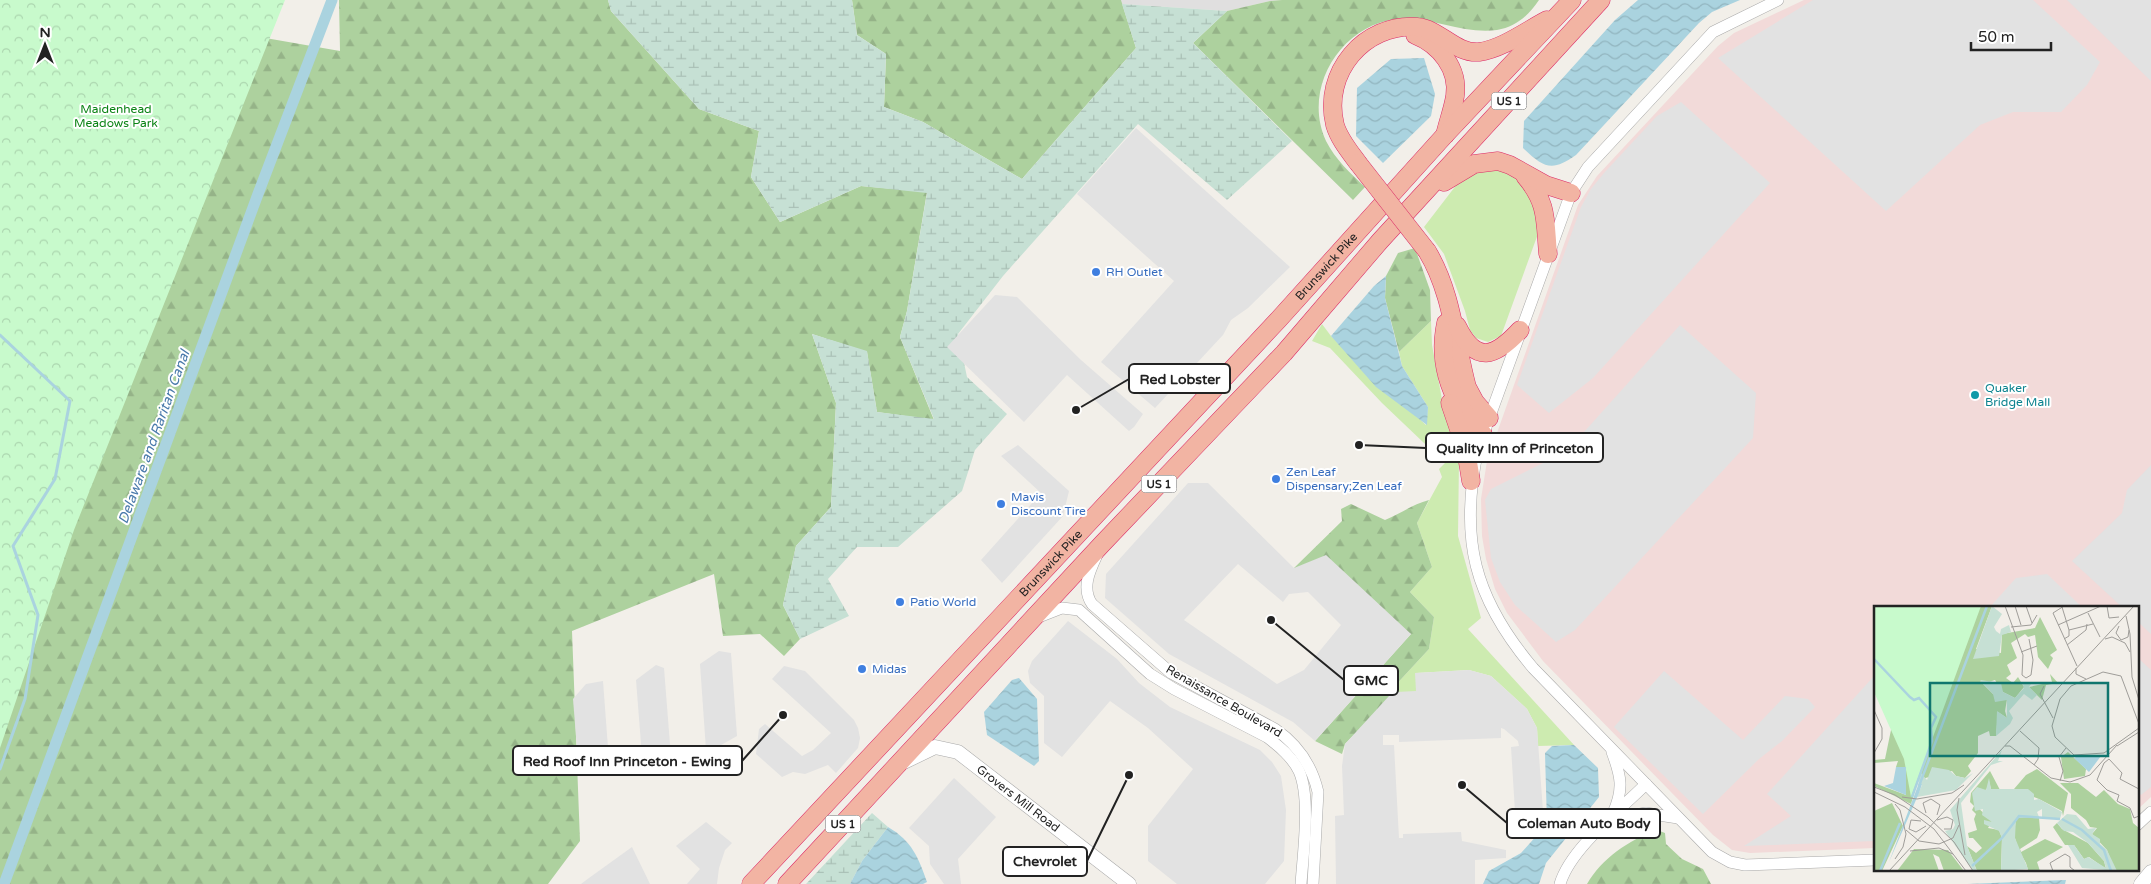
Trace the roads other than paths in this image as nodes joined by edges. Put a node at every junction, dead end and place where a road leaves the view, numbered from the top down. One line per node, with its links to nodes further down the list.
1 (1572, 0): 4 (highway, Brunswick Pike / US 1)
2 (1601, 0): 9 (highway, Brunswick Pike / US 1)
3 (1778, 0): 8 (street)
4 (1559, 14): 5 (highway); 6 (highway, Brunswick Pike / US 1)
5 (1382, 33): 6 (highway); 11 (highway, bridge)
6 (1444, 136): 27 (highway, Brunswick Pike / US 1)
7 (1523, 174): 8 (highway); 9 (highway); 10 (highway)
8 (1571, 194): 10 (street)
9 (1417, 202): 16 (highway, Brunswick Pike / US 1)
10 (1548, 254): 12 (street)
11 (1449, 310): 12 (highway); 13 (highway); 14 (highway)
12 (1520, 330): 14 (street)
13 (1446, 375): 14 (highway); 15 (highway)
14 (1486, 426): 15 (street)
15 (1471, 481): 18 (street)
16 (1102, 544): 17 (highway, Brunswick Pike / US 1); 31 (street, Renaissance Boulevard)
17 (1031, 621): 19 (highway, Brunswick Pike / US 1); 30 (street, Renaissance Boulevard)
18 (1611, 748): 20 (street); 23 (street)
19 (899, 765): 28 (highway, Brunswick Pike / US 1); 29 (street, Grovers Mill Road)
20 (1646, 784): 22 (street); 23 (street)
21 (2151, 812): 24 (street)
22 (1678, 818): 23 (street); 25 (street)
23 (1610, 820): 32 (street)
24 (2138, 824)
25 (1874, 860)
26 (2151, 872): 33 (street)
27 (751, 884)
28 (787, 884)
29 (1129, 884)
30 (1301, 884)
31 (1312, 884)
32 (1560, 884)
33 (2141, 884)

